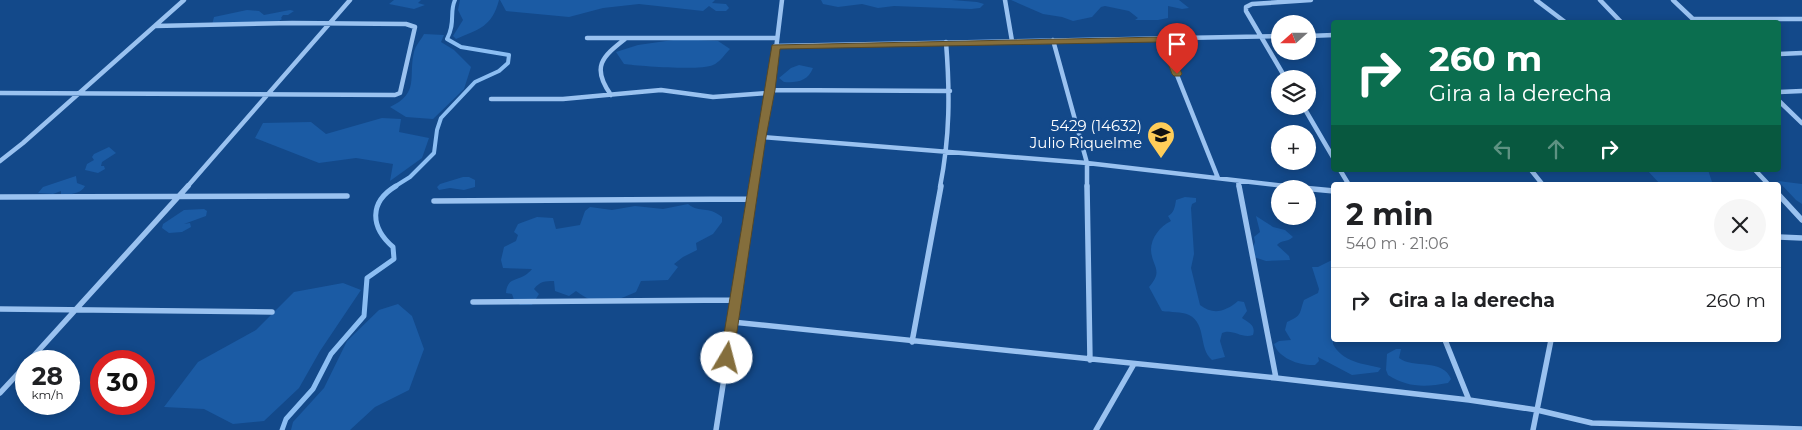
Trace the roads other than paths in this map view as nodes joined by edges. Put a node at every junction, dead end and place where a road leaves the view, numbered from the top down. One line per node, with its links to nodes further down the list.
1 (184, 0): 15 (street)
2 (350, 0): 14 (street)
3 (782, 0): 21 (street)
4 (1005, 0): 25 (street)
5 (1311, 0): 19 (street)
6 (1536, 0): 10 (street)
7 (1600, 0): 11 (street)
8 (1673, 0): 12 (street)
9 (1802, 19): 13 (street)
10 (1562, 20)
11 (1619, 20)
12 (1694, 20)
13 (1748, 20)
14 (330, 24): 15 (street); 37 (street); 37 (street)
15 (155, 26): 33 (street)
16 (1331, 35): 18 (street)
17 (1271, 36): 19 (street)
18 (1316, 36)
19 (1261, 37): 24 (street); 30 (street)
20 (587, 38): 22 (street)
21 (776, 38): 22 (street); 27 (street)
22 (625, 39): 38 (street)
23 (1053, 40): 24 (street); 25 (street); 47 (street)
24 (1163, 40): 50 (street)
25 (1012, 41): 26 (street)
26 (946, 42): 27 (street); 31 (street)
27 (776, 46): 34 (street)
28 (1802, 53): 29 (street)
29 (1781, 54)
30 (1281, 70)
31 (950, 91): 34 (street); 44 (street)
32 (1802, 91): 35 (street)
33 (80, 92): 36 (street); 37 (street); 46 (street)
34 (770, 92): 38 (street); 43 (street)
35 (1781, 92)
36 (0, 94)
37 (269, 94): 55 (street)
38 (611, 95): 39 (street)
39 (492, 99)
40 (1781, 103): 42 (street)
41 (1307, 115): 45 (street)
42 (1802, 123)
43 (761, 137): 44 (street); 59 (street)
44 (947, 151): 47 (street); 70 (street)
45 (1331, 154)
46 (0, 161)
47 (1086, 163): 50 (street); 74 (street)
48 (1533, 172): 52 (street)
49 (1757, 172): 53 (street)
50 (1218, 178): 51 (street)
51 (1238, 181): 54 (street); 77 (street)
52 (1541, 182)
53 (1766, 182)
54 (1331, 191)
55 (180, 195): 56 (street); 57 (street); 67 (street)
56 (347, 196)
57 (0, 197)
58 (1781, 197): 61 (street)
59 (751, 199): 60 (street); 64 (street)
60 (434, 201)
61 (1802, 220)
62 (1781, 237): 63 (street)
63 (1802, 238)
64 (737, 300): 65 (street); 69 (street)
65 (473, 302)
66 (0, 309): 67 (street)
67 (75, 311): 68 (street); 73 (street)
68 (272, 312)
69 (732, 322): 70 (street); 82 (street)
70 (912, 342): 74 (street)
71 (1446, 342): 79 (street)
72 (1551, 342): 80 (street)
73 (39, 350)
74 (1090, 360): 75 (street)
75 (1134, 364): 77 (street); 83 (street)
76 (15, 377): 78 (street)
77 (1276, 378): 79 (street)
78 (0, 393)
79 (1469, 400): 80 (street)
80 (1537, 410): 81 (street); 84 (street)
81 (1802, 429)
82 (716, 430)
83 (1096, 430)
84 (1533, 430)

